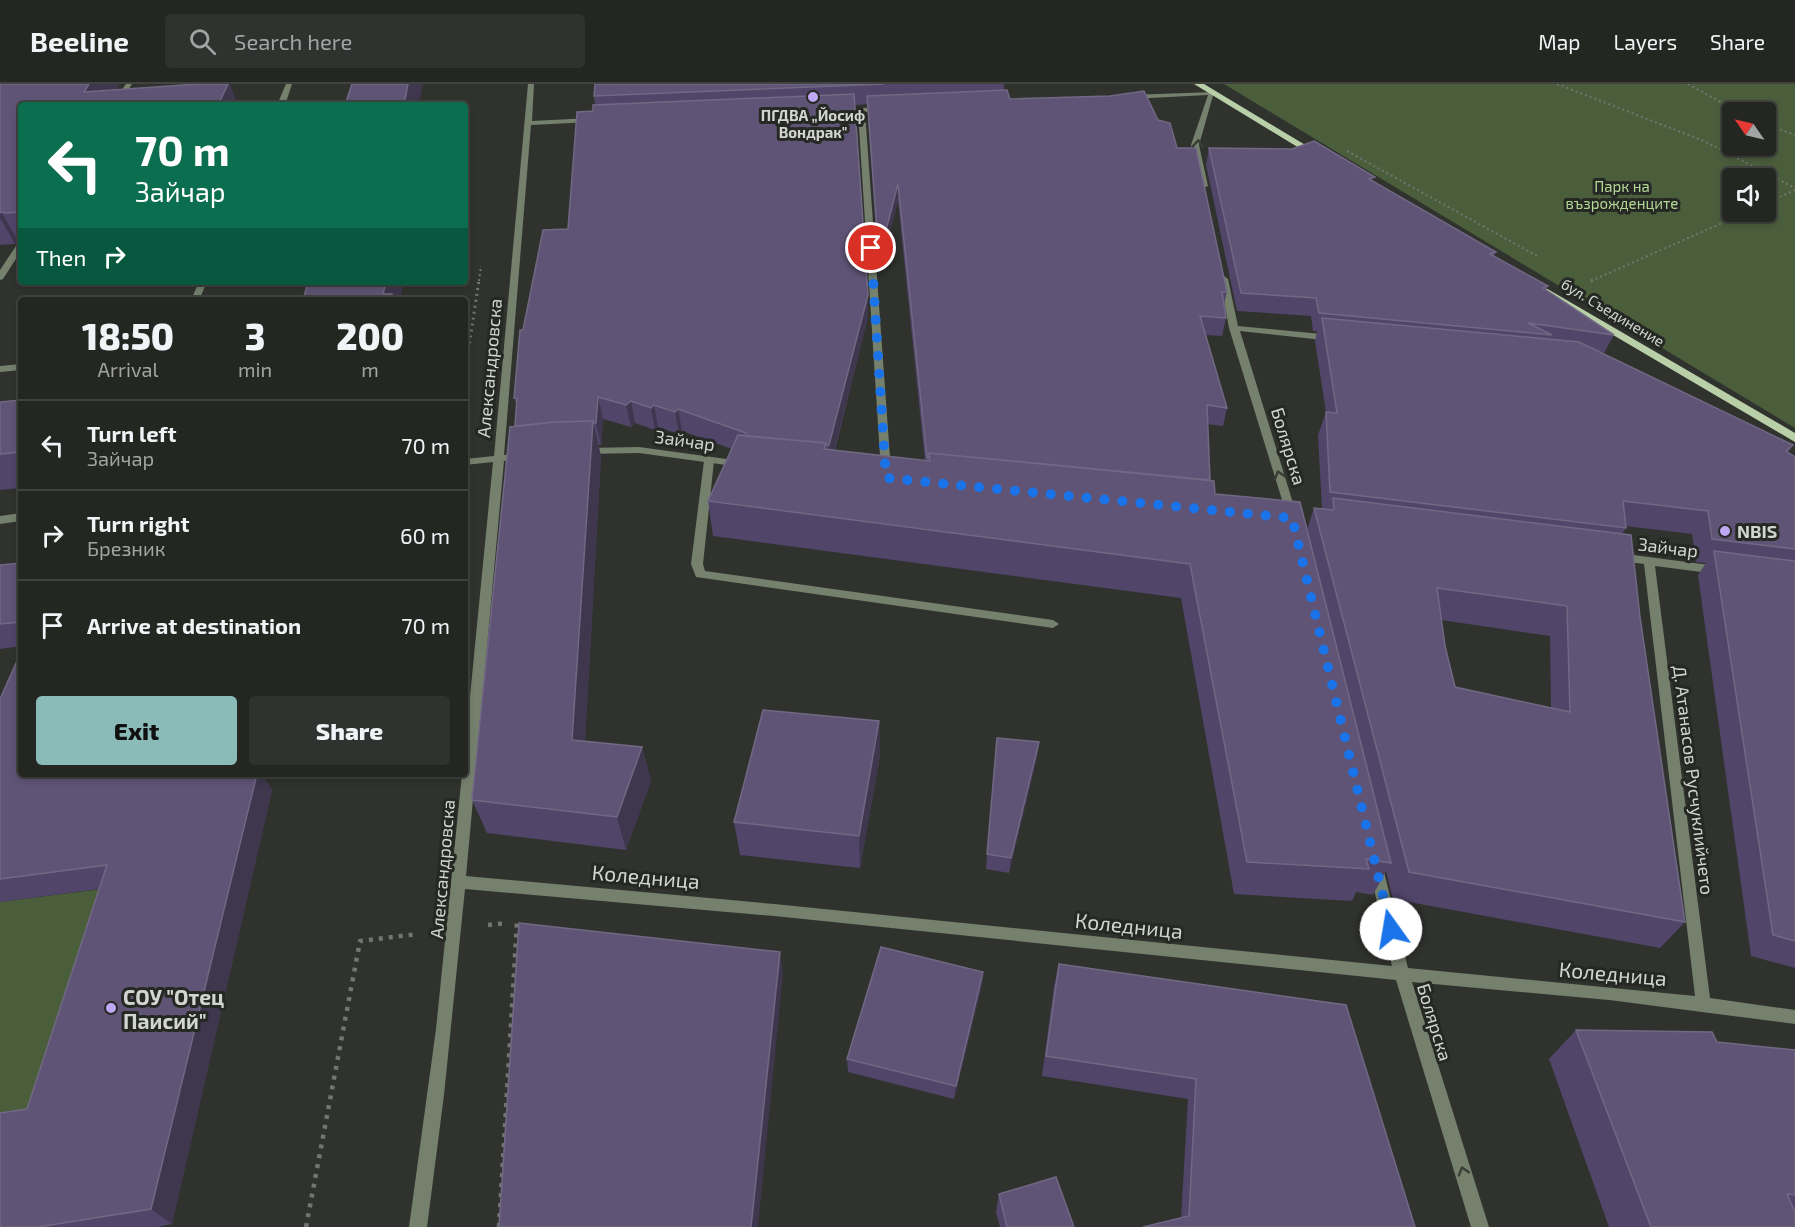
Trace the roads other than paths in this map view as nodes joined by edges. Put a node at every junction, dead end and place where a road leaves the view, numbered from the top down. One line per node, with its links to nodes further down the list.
1 (129, 84): 7 (street)
2 (289, 84): 8 (street)
3 (531, 84): 13 (street, Александровска)
4 (1198, 84): 5 (main road)
5 (1212, 93): 6 (street); 14 (main road); 15 (street, one-way to 5)
6 (1121, 97)
7 (117, 102)
8 (282, 102)
9 (897, 109): 10 (street)
10 (861, 110): 11 (street); 33 (street)
11 (826, 112)
12 (605, 120): 13 (street)
13 (528, 123): 28 (street, Александровска)
14 (1324, 159)
15 (1208, 203)
16 (18, 249): 17 (street)
17 (3, 267): 19 (street)
18 (1222, 271): 21 (street, Болярска)
19 (0, 277)
20 (1529, 280): 25 (main road, бул. Съединение)
21 (1234, 328): 22 (street); 37 (street, Болярска, one-way to 21)
22 (1341, 339)
23 (18, 367): 24 (street)
24 (0, 369)
25 (1795, 438)
26 (575, 451): 29 (street, Зайчар)
27 (531, 455): 28 (street)
28 (499, 458): 30 (street); 43 (street, Александровска)
29 (709, 461): 31 (street, Зайчар); 41 (street)
30 (468, 462)
31 (757, 465)
32 (875, 477): 33 (street)
33 (886, 478): 34 (street)
34 (898, 480)
35 (18, 517): 36 (street)
36 (0, 520)
37 (1293, 520)
38 (1601, 555): 39 (street, Зайчар)
39 (1649, 561): 40 (street, Зайчар); 45 (street, Д. Атанасов Русчуклийчето)
40 (1727, 572)
41 (1053, 624)
42 (1374, 861): 44 (street, Болярска)
43 (459, 882): 44 (street, Коледница); 47 (street, Александровска)
44 (1402, 975): 45 (street, Коледница); 48 (street, Болярска, one-way to 44)
45 (1703, 1002): 46 (street, Коледница)
46 (1795, 1017)
47 (418, 1227)
48 (1480, 1227)

